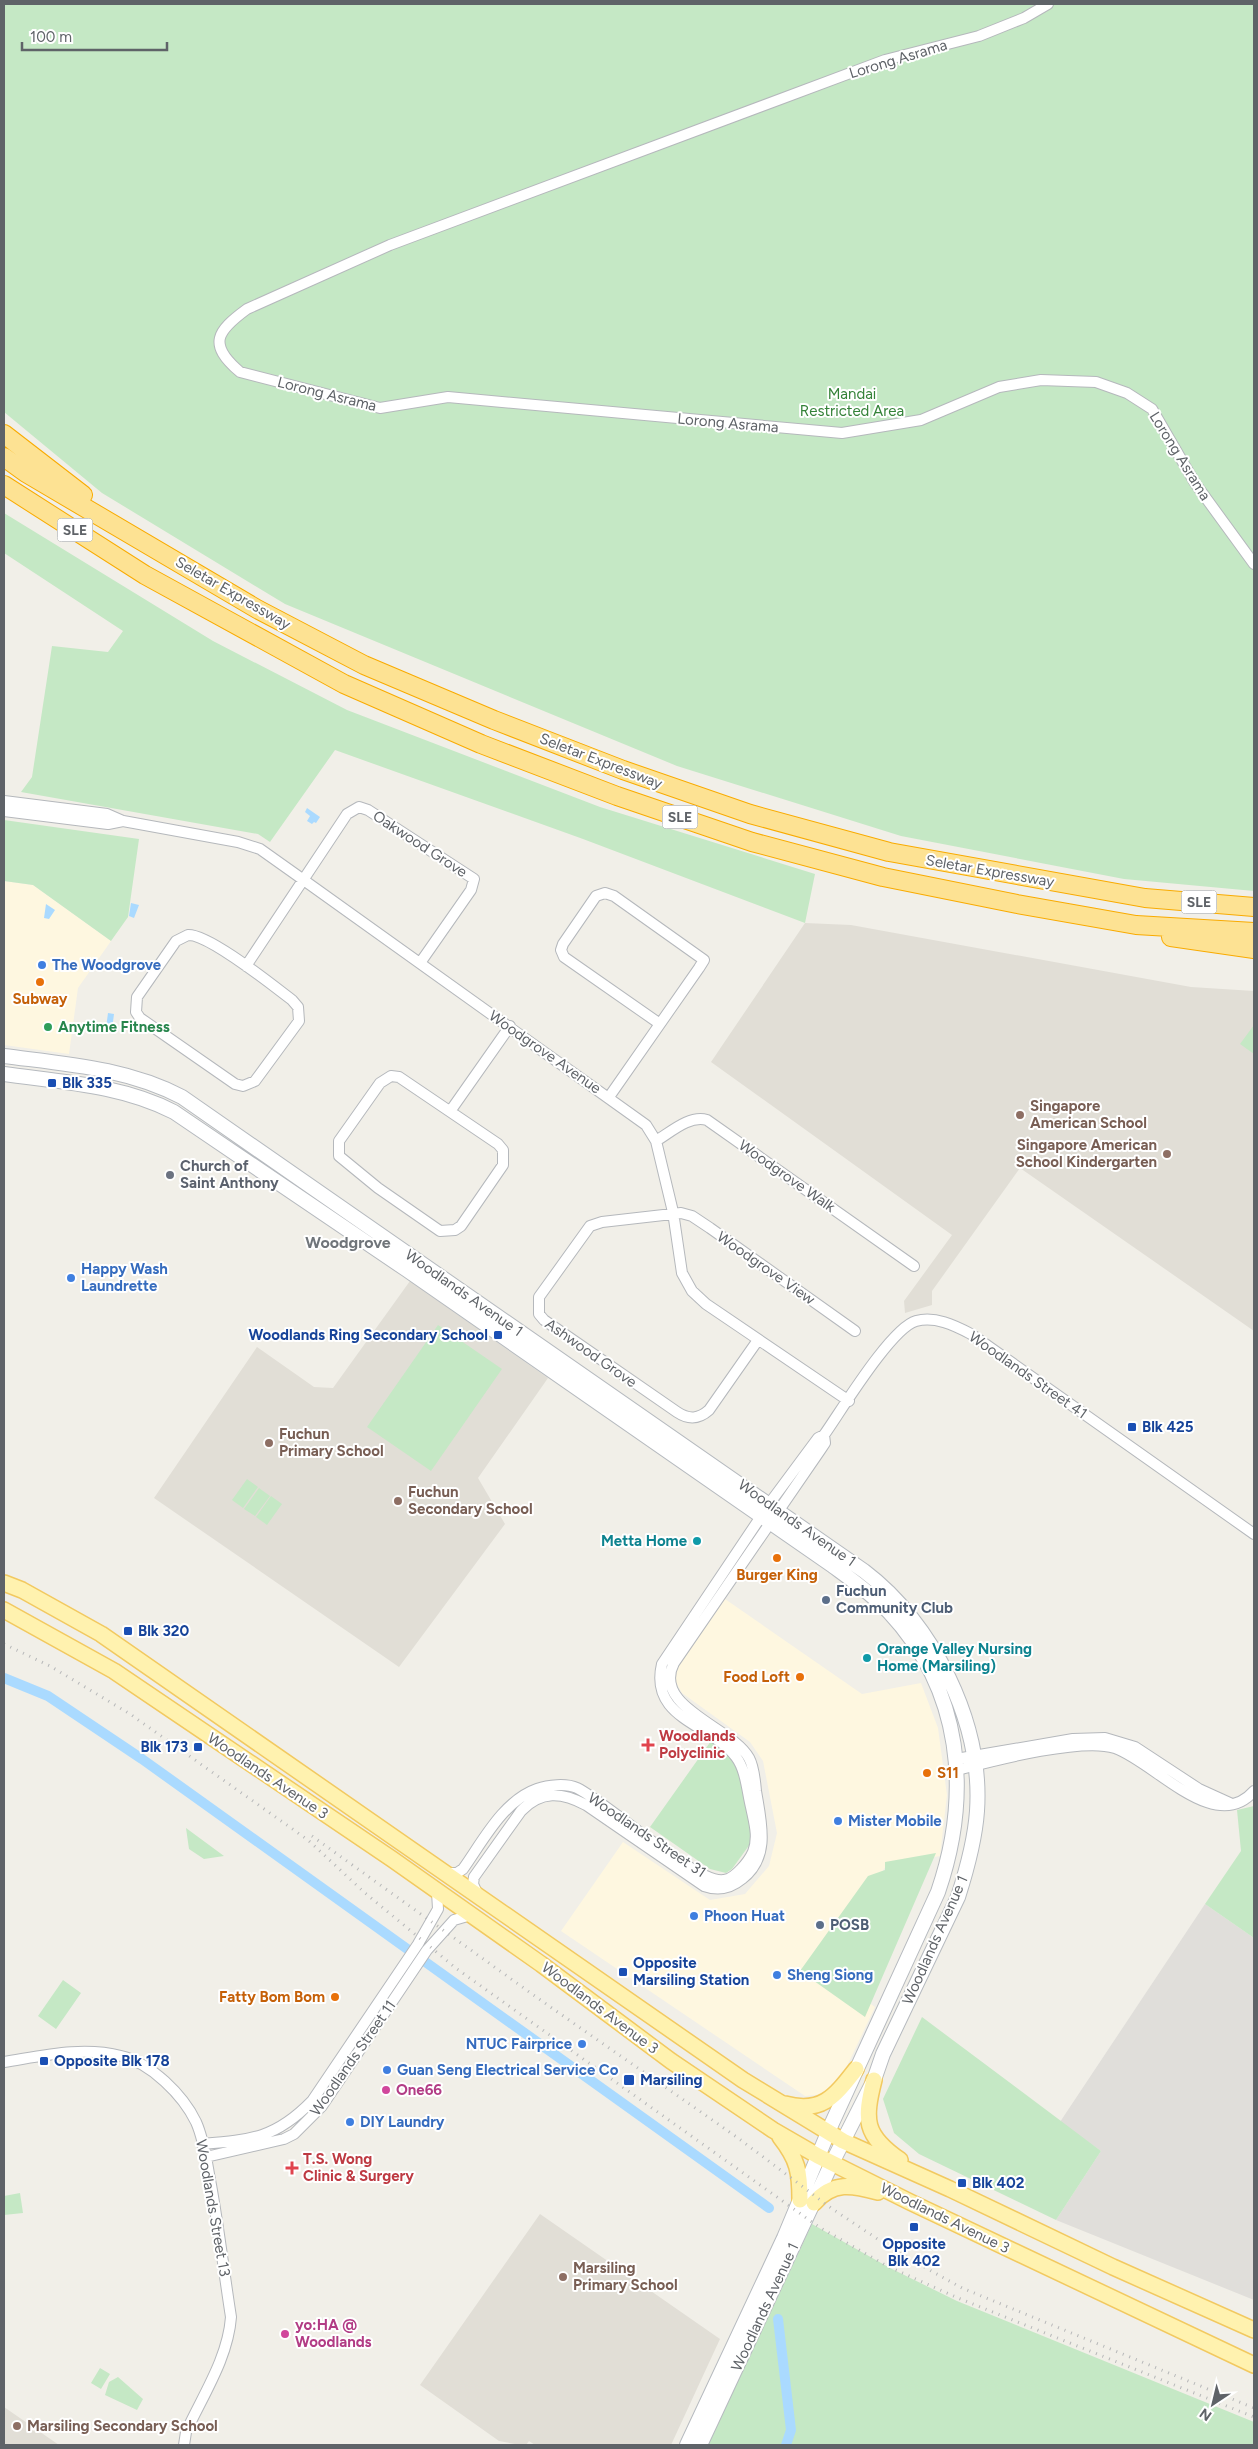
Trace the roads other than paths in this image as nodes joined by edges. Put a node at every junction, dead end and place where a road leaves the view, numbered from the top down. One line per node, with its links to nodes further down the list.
1 (1048, 4): 6 (street, Lorong Asrama)
2 (4, 434): 5 (highway)
3 (4, 457): 5 (highway, Seletar Expressway / SLE)
4 (4, 485): 12 (highway, Seletar Expressway / SLE)
5 (141, 540): 11 (highway, Seletar Expressway / SLE)
6 (1254, 564)
7 (4, 801): 9 (street, Woodgrove Avenue)
8 (4, 811): 9 (street, Woodgrove Avenue)
9 (123, 821): 10 (street, Woodgrove Avenue)
10 (302, 879): 15 (street, Woodgrove Avenue); 15 (street, Oakwood Grove); 16 (street)
11 (1254, 907)
12 (1136, 925): 13 (highway, Seletar Expressway / SLE); 14 (highway)
13 (1254, 932)
14 (1254, 949)
15 (420, 963): 18 (street, Woodgrove Avenue)
16 (246, 966): 16 (street)
17 (660, 1024): 17 (street); 21 (street)
18 (510, 1026): 21 (street, Woodgrove Avenue); 22 (street)
19 (4, 1056): 29 (main road, Woodlands Avenue 1)
20 (4, 1074): 30 (main road, Woodlands Avenue 1)
21 (609, 1097): 23 (street, Woodgrove Avenue)
22 (451, 1110): 22 (street)
23 (656, 1141): 24 (street, Woodgrove Avenue); 25 (street, Woodgrove Walk)
24 (673, 1212): 26 (street, Woodgrove View); 27 (street, Woodgrove Avenue); 27 (street, Ashwood Grove)
25 (914, 1266)
26 (855, 1331)
27 (758, 1340): 28 (street, Woodgrove Avenue)
28 (849, 1400): 29 (street, Woodlands Street 41); 31 (street, Woodlands Street 41)
29 (774, 1507): 30 (street, Woodlands Street 41); 34 (main road, Woodlands Avenue 1)
30 (766, 1519): 35 (main road, Woodlands Avenue 1); 37 (street, Woodlands Street 31); 39 (street, Woodlands Street 31)
31 (1254, 1534)
32 (4, 1582): 37 (main road, Woodlands Avenue 3)
33 (4, 1610): 38 (main road, Woodlands Avenue 3)
34 (973, 1760): 35 (street); 36 (street); 44 (main road, Woodlands Avenue 1)
35 (956, 1764): 43 (main road, Woodlands Avenue 1)
36 (1254, 1791)
37 (448, 1873): 39 (main road, Woodlands Avenue 3)
38 (436, 1892): 40 (main road, Woodlands Avenue 3); 41 (street, Woodlands Street 11)
39 (476, 1893): 45 (main road, Woodlands Avenue 3)
40 (470, 1915): 41 (street, Woodlands Street 11); 46 (main road, Woodlands Avenue 3)
41 (422, 1947): 49 (street, Woodlands Street 11); 51 (street, Woodlands Street 11)
42 (4, 2062): 49 (street, Woodlands Street 13)
43 (856, 2069): 45 (main road); 47 (main road, Woodlands Avenue 1)
44 (874, 2080): 48 (main road, Woodlands Avenue 1); 53 (main road)
45 (779, 2102): 47 (main road, Woodlands Avenue 3)
46 (774, 2130): 50 (main road, Woodlands Avenue 3); 54 (main road)
47 (828, 2133): 48 (main road, Woodlands Avenue 3); 50 (main road, Woodlands Avenue 1)
48 (843, 2141): 52 (main road, Woodlands Avenue 1); 53 (main road, Woodlands Avenue 3)
49 (202, 2144): 51 (street, Woodlands Street 13)
50 (818, 2156): 52 (main road, Woodlands Avenue 3); 54 (main road, Woodlands Avenue 1)
51 (206, 2157): 58 (street, Woodlands Street 13)
52 (832, 2164): 54 (main road, Woodlands Avenue 1); 55 (main road, Woodlands Avenue 3)
53 (935, 2182): 56 (main road, Woodlands Avenue 3)
54 (807, 2202): 55 (main road); 59 (main road, Woodlands Avenue 1); 60 (main road, Woodlands Avenue 1)
55 (910, 2202): 57 (main road, Woodlands Avenue 3)
56 (1254, 2330)
57 (1254, 2365)
58 (184, 2445)
59 (686, 2445)
60 (700, 2445)

